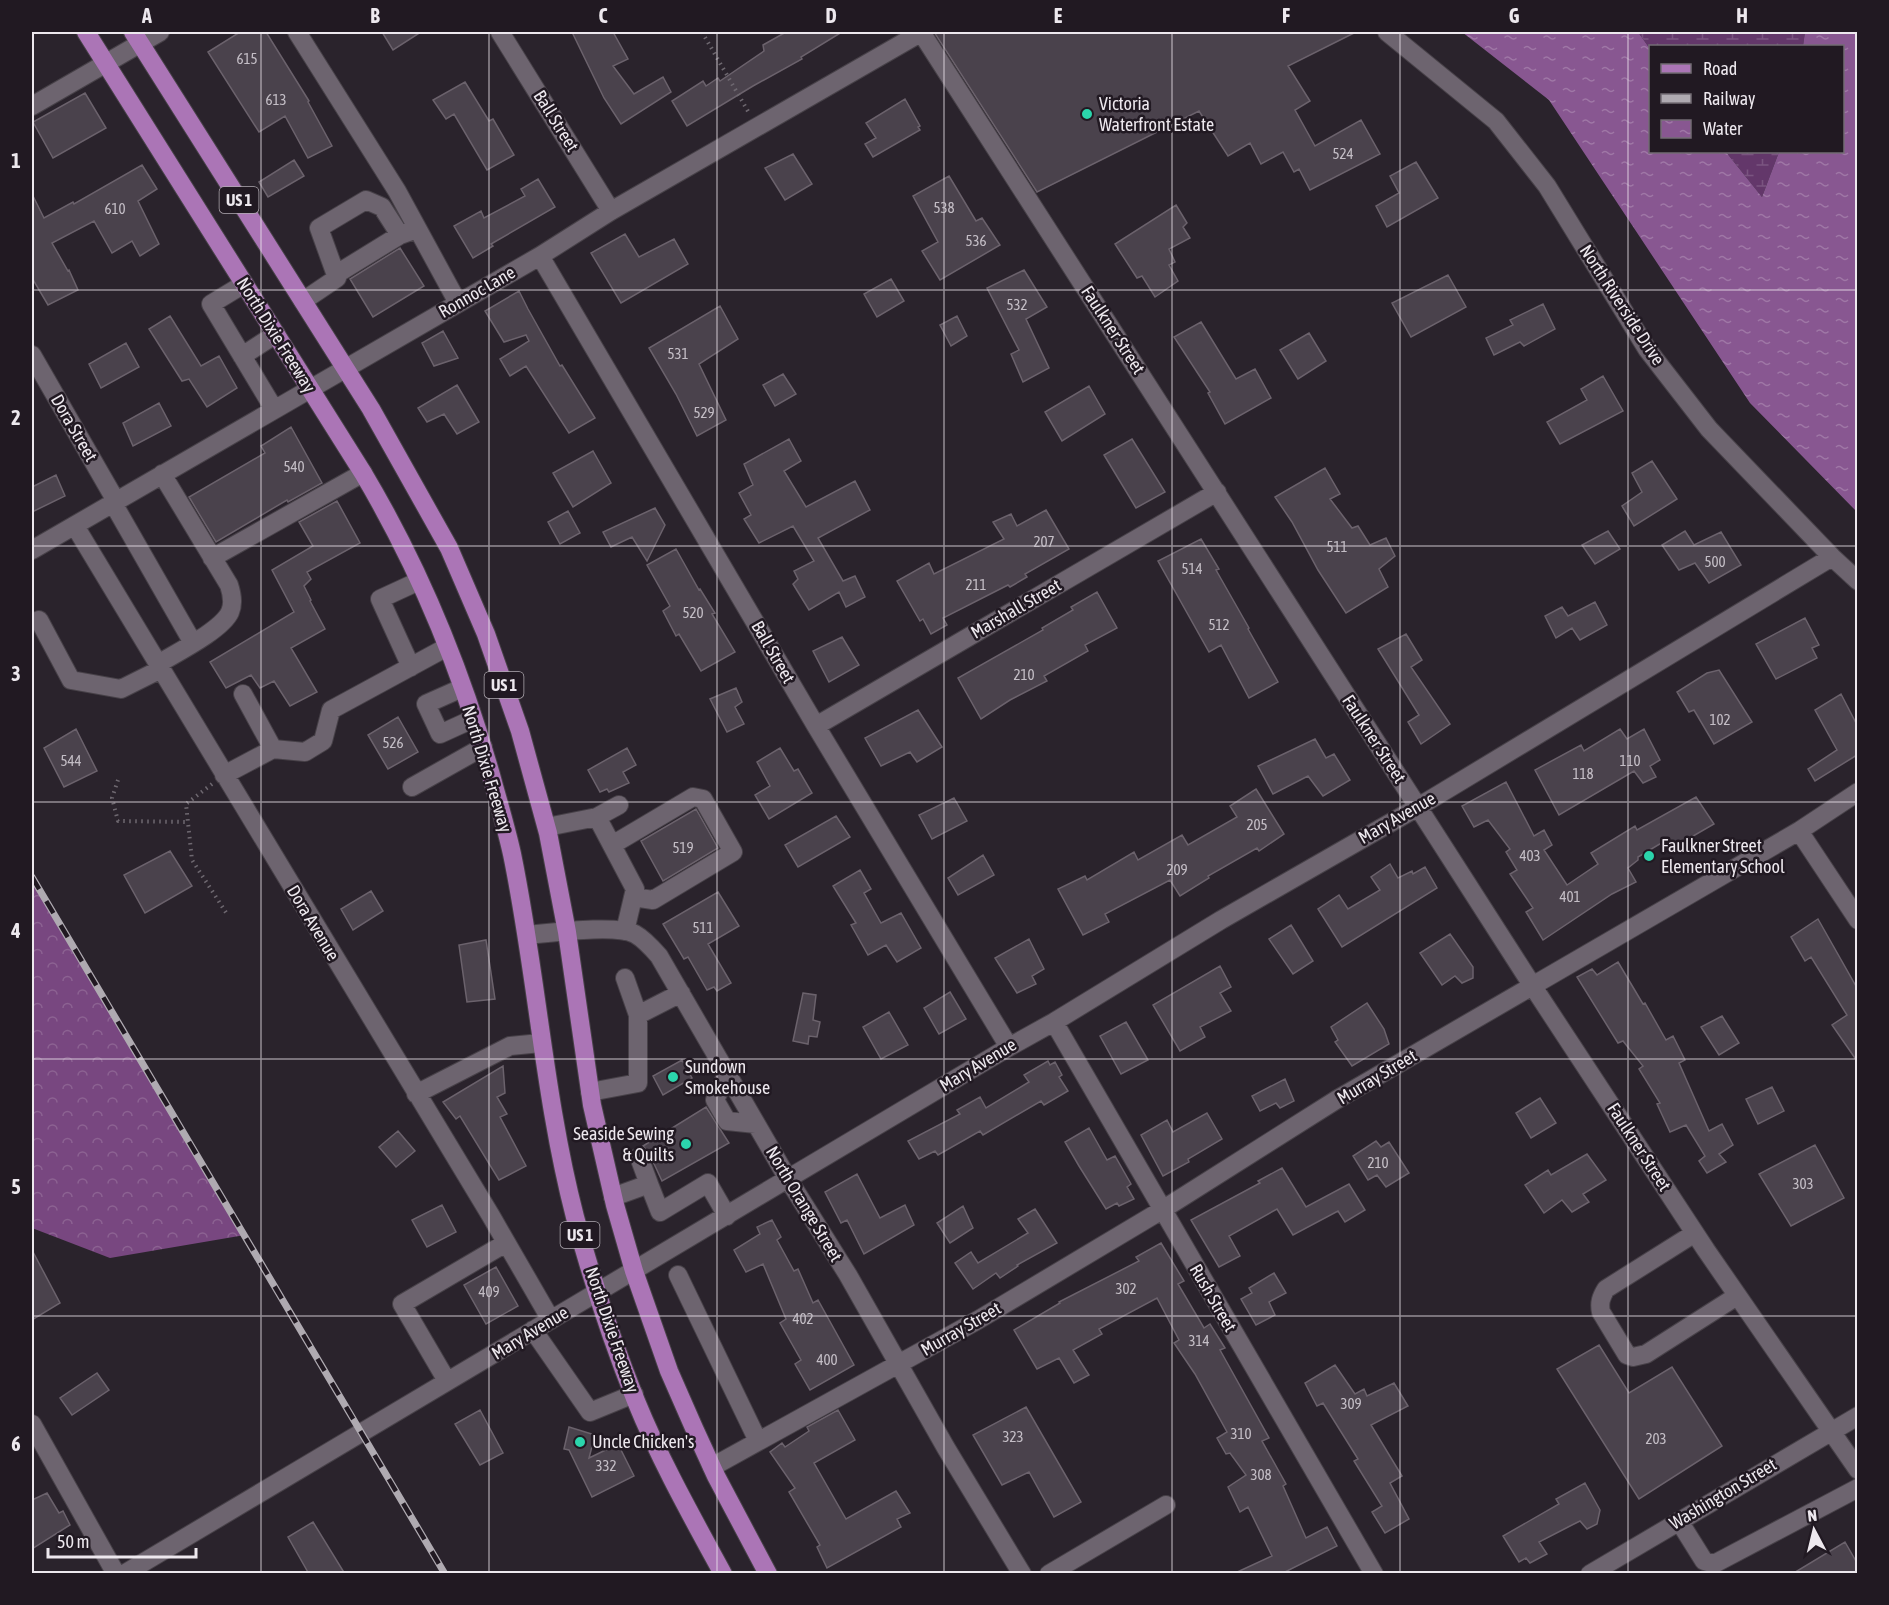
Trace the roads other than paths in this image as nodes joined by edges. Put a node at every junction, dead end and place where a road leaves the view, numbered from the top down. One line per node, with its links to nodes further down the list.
1 (86, 32): 8 (main road, North Dixie Freeway / US 1)
2 (160, 32): 7 (street)
3 (297, 32): 11 (street)
4 (500, 32): 10 (street, Ball Street)
5 (921, 32): 10 (street, Ronnoc Lane); 26 (street, Faulkner Street)
6 (1387, 32): 30 (street, North Riverside Drive)
7 (137, 37): 8 (street); 16 (main road, US 1)
8 (106, 63): 9 (street); 15 (main road, North Dixie Freeway / US 1)
9 (32, 106)
10 (611, 211): 13 (street, Ronnoc Lane)
11 (417, 229): 12 (street); 17 (street)
12 (400, 235): 14 (street); 14 (street)
13 (540, 256): 17 (street, Ronnoc Lane); 42 (street, Ball Street)
14 (336, 275): 16 (street)
15 (244, 284): 18 (main road, North Dixie Freeway / US 1); 20 (street)
16 (303, 301): 21 (main road, US 1)
17 (458, 303): 21 (street, Ronnoc Lane)
18 (276, 334): 20 (street); 22 (main road, North Dixie Freeway / US 1)
19 (32, 355): 27 (street, Dora Street)
20 (242, 356): 23 (street)
21 (345, 368): 22 (street, Ronnoc Lane); 51 (main road, US 1)
22 (310, 388): 23 (street, Ronnoc Lane); 24 (main road, North Dixie Freeway / US 1)
23 (274, 409): 25 (street, Ronnoc Lane)
24 (363, 473): 31 (street); 32 (main road, North Dixie Freeway / US 1)
25 (162, 474): 27 (street, Ronnoc Lane); 31 (street)
26 (1217, 492): 42 (street, Marshall Street); 49 (street, Faulkner Street)
27 (115, 502): 28 (street, Ronnoc Lane); 35 (street, Dora Street)
28 (75, 526): 29 (street, Ronnoc Lane); 37 (street, Dora Avenue)
29 (32, 550)
30 (1832, 557): 33 (street, North Riverside Drive); 49 (street, Mary Avenue)
31 (213, 558): 35 (street)
32 (419, 581): 36 (main road, North Dixie Freeway / US 1); 38 (street)
33 (1857, 581)
34 (39, 620): 37 (street)
35 (193, 643): 37 (street)
36 (447, 647): 38 (street); 39 (main road, North Dixie Freeway / US 1)
37 (159, 667): 45 (street, Dora Avenue)
38 (411, 667): 44 (street)
39 (462, 688): 41 (main road, North Dixie Freeway / US 1); 41 (street)
40 (243, 694): 44 (street)
41 (473, 719): 43 (main road, North Dixie Freeway / US 1)
42 (816, 726): 66 (street, Ball Street)
43 (483, 747): 46 (street); 59 (main road, North Dixie Freeway / US 1)
44 (273, 749): 45 (street)
45 (224, 775): 68 (street, Dora Avenue)
46 (412, 787)
47 (1857, 792): 52 (street, Murray Street)
48 (619, 805): 50 (street)
49 (1418, 807): 61 (street, Faulkner Street); 64 (street, Mary Avenue)
50 (597, 817): 51 (street); 53 (street)
51 (547, 827): 58 (main road, US 1)
52 (1799, 831): 55 (street); 61 (street, Murray Street)
53 (612, 845): 54 (street); 54 (street)
54 (633, 897): 57 (street)
55 (1851, 898): 56 (street)
56 (1857, 920)
57 (625, 931): 58 (street); 62 (street, North Orange Street)
58 (567, 932): 59 (street); 67 (main road, US 1)
59 (527, 935): 65 (main road, North Dixie Freeway / US 1)
60 (625, 978): 63 (street)
61 (1532, 985): 73 (street, Murray Street); 75 (street, Faulkner Street)
62 (681, 993): 63 (street); 70 (street, North Orange Street)
63 (638, 1015): 67 (street)
64 (1054, 1022): 66 (street, Mary Avenue); 73 (street, Rush Street)
65 (541, 1043): 68 (street); 79 (main road, North Dixie Freeway / US 1)
66 (1009, 1047): 70 (street, Mary Avenue)
67 (590, 1092): 72 (main road, US 1)
68 (416, 1094): 76 (street, Dora Avenue)
69 (639, 1157): 71 (street)
70 (788, 1179): 74 (street, Mary Avenue); 83 (street, North Orange Street)
71 (649, 1184): 72 (street); 74 (street)
72 (613, 1197): 77 (main road, US 1)
73 (1162, 1210): 83 (street, Murray Street); 101 (street, Rush Street)
74 (727, 1216): 77 (street, Mary Avenue)
75 (1695, 1233): 80 (street, Faulkner Street); 80 (street)
76 (506, 1243): 81 (street, Dora Avenue); 84 (street)
77 (634, 1271): 79 (street, Mary Avenue); 90 (main road, US 1)
78 (678, 1275): 89 (street)
79 (597, 1293): 81 (street, Mary Avenue); 85 (main road, North Dixie Freeway / US 1)
80 (1737, 1296): 88 (street, Faulkner Street)
81 (551, 1320): 82 (street, Mary Avenue)
82 (533, 1330): 84 (street, Mary Avenue); 85 (street)
83 (898, 1365): 89 (street, Murray Street); 95 (street, North Orange Street)
84 (447, 1381): 98 (street, Mary Avenue)
85 (634, 1394): 99 (main road, North Dixie Freeway / US 1)
86 (1857, 1416): 88 (street, Washington Street)
87 (32, 1424): 97 (street)
88 (1830, 1432): 91 (street, Faulkner Street); 94 (street, Washington Street)
89 (758, 1441): 90 (street, Murray Street)
90 (712, 1467): 100 (main road, US 1)
91 (1857, 1470)
92 (1857, 1488): 94 (street)
93 (1166, 1505): 96 (street)
94 (1679, 1521): 102 (street, Washington Street)
95 (1015, 1571)
96 (1061, 1571)
97 (116, 1574)
98 (124, 1574)
99 (723, 1574)
100 (768, 1574)
101 (1374, 1574)
102 (1590, 1574)

